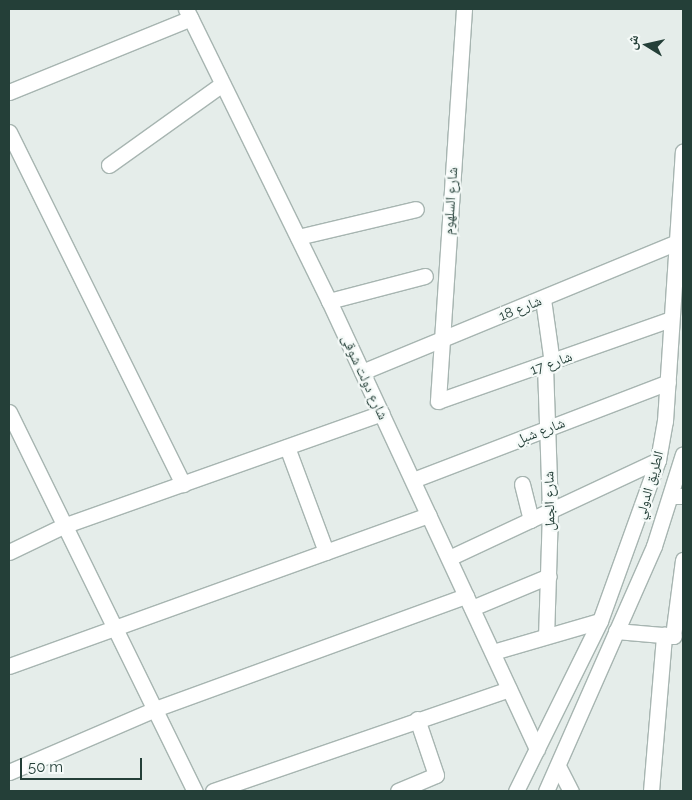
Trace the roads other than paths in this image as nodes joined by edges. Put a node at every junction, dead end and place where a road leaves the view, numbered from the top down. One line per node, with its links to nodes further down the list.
1 (464, 9): 15 (street, شارع السلهوم)
2 (188, 14): 3 (street, شارع دولت شوقى); 4 (street)
3 (222, 84): 7 (street); 9 (street, شارع دولت شوقى)
4 (9, 92)
5 (9, 132): 27 (street)
6 (683, 152): 10 (street, الطريق الدولي)
7 (109, 165)
8 (416, 209): 9 (street)
9 (298, 237): 13 (street, شارع دولت شوقى)
10 (676, 242): 12 (street, شارع 18); 14 (street, الطريق الدولي)
11 (425, 276): 13 (street)
12 (543, 299): 15 (street, شارع 18); 16 (street, شارع الجمل)
13 (329, 301): 17 (street, شارع دولت شوقى)
14 (671, 319): 16 (street, شارع 17); 18 (street, الطريق الدولي)
15 (440, 340): 17 (street, شارع 18); 19 (street, شارع السلهوم)
16 (548, 364): 19 (street, شارع 17); 22 (street, شارع الجمل)
17 (362, 372): 21 (street, شارع دولت شوقى)
18 (668, 382): 22 (street, شارع شبل); 25 (street, الطريق الدولي)
19 (436, 394)
20 (9, 412): 33 (street)
21 (382, 413): 23 (street); 26 (street, شارع دولت شوقى)
22 (548, 428): 26 (street, شارع شبل); 30 (street, شارع الجمل)
23 (287, 447): 27 (street); 35 (street)
24 (683, 454): 29 (street, الطريق الدولي)
25 (658, 460): 30 (street); 40 (street, الطريق الدولي)
26 (413, 480): 31 (street, شارع دولت شوقى)
27 (183, 484): 33 (street)
28 (522, 484): 32 (street)
29 (678, 496): 42 (street, الطريق الدولي)
30 (550, 512): 32 (street); 38 (street, شارع الجمل)
31 (429, 515): 35 (street); 36 (street, شارع دولت شوقى)
32 (531, 520): 36 (street)
33 (63, 526): 34 (street); 41 (street)
34 (9, 552)
35 (326, 552): 41 (street)
36 (449, 558): 39 (street, شارع دولت شوقى)
37 (683, 560): 44 (street)
38 (549, 576): 39 (street); 43 (street, شارع الجمل)
39 (469, 602): 45 (street, شارع دولت شوقى); 48 (street)
40 (600, 621): 43 (street); 50 (street, الطريق الدولي)
41 (112, 625): 46 (street); 48 (street)
42 (616, 631): 44 (street); 51 (street, الطريق الدولي)
43 (546, 636): 45 (street)
44 (674, 636): 59 (street)
45 (493, 652): 47 (street, شارع دولت شوقى)
46 (9, 666)
47 (509, 689): 49 (street); 50 (street, شارع دولت شوقى)
48 (155, 709): 52 (street); 53 (street)
49 (417, 719): 54 (street); 55 (street)
50 (537, 749): 56 (street, الطريق الدولي)
51 (558, 766): 57 (street, الطريق الدولي); 58 (street)
52 (9, 772)
53 (195, 791)
54 (213, 791)
55 (398, 791)
56 (516, 791)
57 (546, 791)
58 (571, 791)
59 (651, 791)

